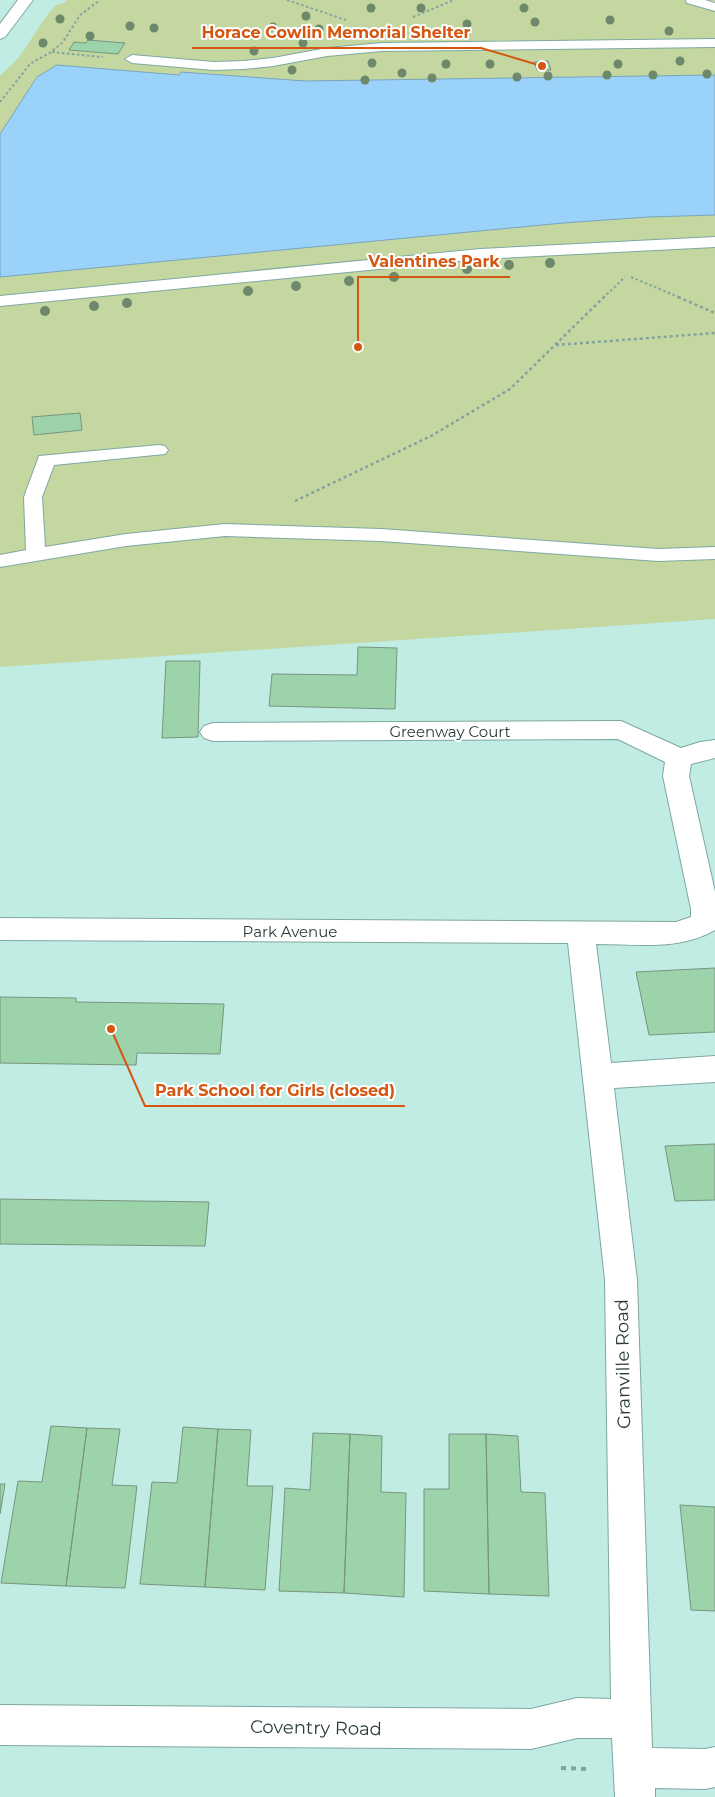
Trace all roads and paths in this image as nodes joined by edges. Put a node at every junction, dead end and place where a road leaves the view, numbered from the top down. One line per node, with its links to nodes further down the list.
1 (26, 0): 5 (street)
2 (100, 0): 7 (path)
3 (692, 0): 4 (lane)
4 (715, 7)
5 (0, 34)
6 (715, 43): 8 (lane)
7 (51, 52): 8 (path); 9 (path)
8 (132, 59)
9 (7, 94): 10 (path); 11 (path)
10 (0, 96)
11 (0, 102)
12 (715, 242): 13 (lane)
13 (0, 302)
14 (715, 313): 16 (path)
15 (715, 333): 16 (path)
16 (555, 346): 18 (path)
17 (159, 450): 20 (lane)
18 (260, 531): 19 (lane); 20 (lane)
19 (715, 553)
20 (36, 555): 21 (lane)
21 (0, 561)
22 (213, 732): 24 (street, Greenway Court)
23 (715, 749): 24 (street)
24 (679, 758): 26 (street, Park Avenue)
25 (0, 929): 26 (street, Park Avenue)
26 (581, 932): 28 (street, Granville Road)
27 (715, 1069): 28 (street)
28 (598, 1076): 29 (street, Granville Road)
29 (631, 1719): 30 (street, Coventry Road); 32 (street, Granville Road)
30 (0, 1725)
31 (715, 1767): 32 (street)
32 (635, 1783)

